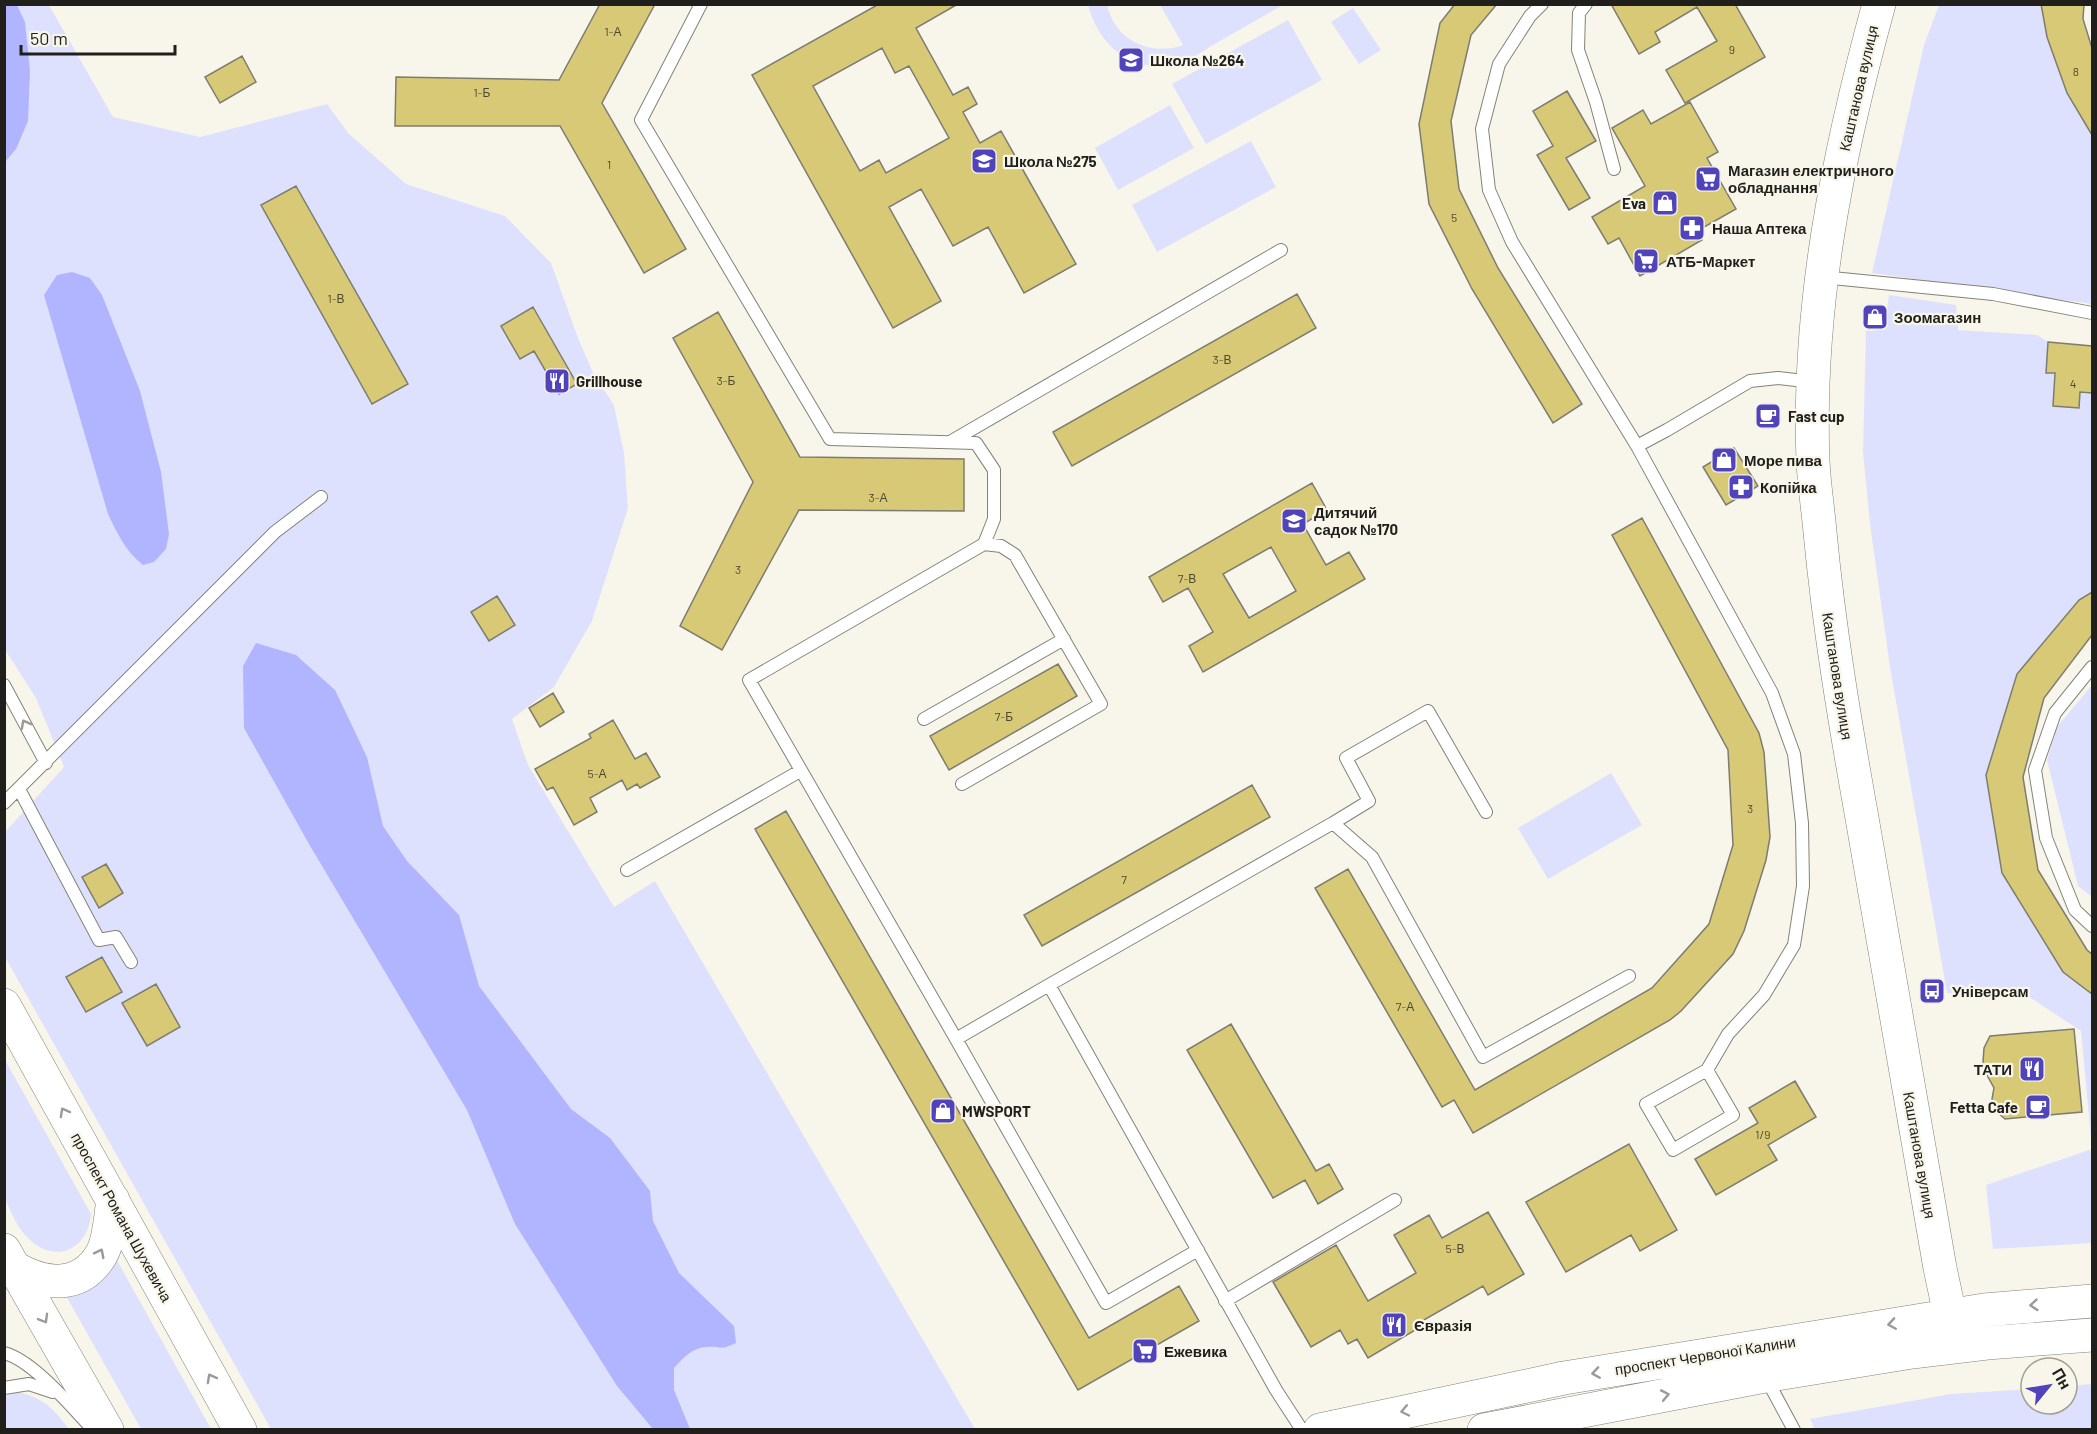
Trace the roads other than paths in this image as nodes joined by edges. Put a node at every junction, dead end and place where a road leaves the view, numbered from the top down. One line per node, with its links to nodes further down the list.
1 (701, 4): 10 (lane)
2 (1542, 4): 11 (lane)
3 (1586, 4): 5 (lane)
4 (1879, 4): 7 (main road, Каштанова вулиця)
5 (1614, 169)
6 (1281, 250): 10 (lane)
7 (1820, 277): 8 (lane); 9 (main road, Каштанова вулиця)
8 (2092, 313)
9 (1814, 382): 11 (lane); 39 (main road, Каштанова вулиця)
10 (949, 442): 13 (lane)
11 (1636, 446): 32 (lane)
12 (321, 497): 18 (lane)
13 (984, 544): 14 (lane); 19 (lane)
14 (1064, 639): 17 (lane); 20 (lane)
15 (2092, 667): 26 (lane)
16 (4, 685): 18 (lane, one-way to 16)
17 (924, 719)
18 (46, 762): 21 (lane)
19 (800, 771): 25 (lane); 31 (lane)
20 (962, 784)
21 (19, 789): 22 (lane); 27 (lane)
22 (4, 803)
23 (1486, 812): 24 (lane)
24 (1333, 823): 28 (lane); 29 (lane)
25 (627, 870)
26 (2092, 926)
27 (130, 962)
28 (1629, 976)
29 (1049, 985): 31 (lane); 35 (lane)
30 (4, 1005): 33 (main road, проспект Романа Шухевича, one-way to 30)
31 (956, 1039): 35 (lane)
32 (1707, 1070): 32 (lane)
33 (113, 1200): 36 (main road, one-way to 33); 47 (main road, проспект Романа Шухевича, one-way to 33)
34 (1395, 1200): 37 (lane)
35 (1198, 1250): 37 (lane)
36 (10, 1259): 46 (main road, one-way to 46)
37 (1225, 1301): 48 (lane)
38 (2092, 1301): 39 (main road, проспект Червоної Калини, one-way to 39)
39 (1951, 1331): 40 (main road, проспект Червоної Калини); 42 (main road, проспект Червоної Калини); 49 (main road, проспект Червоної Калини, one-way to 49)
40 (2092, 1335)
41 (4, 1353): 44 (lane)
42 (1765, 1376): 50 (main road, проспект Червоної Калини, one-way to 42); 51 (lane)
43 (4, 1388): 44 (lane)
44 (60, 1394): 45 (lane)
45 (93, 1430)
46 (107, 1430)
47 (240, 1430)
48 (1302, 1430)
49 (1320, 1430)
50 (1484, 1430)
51 (1794, 1430)

